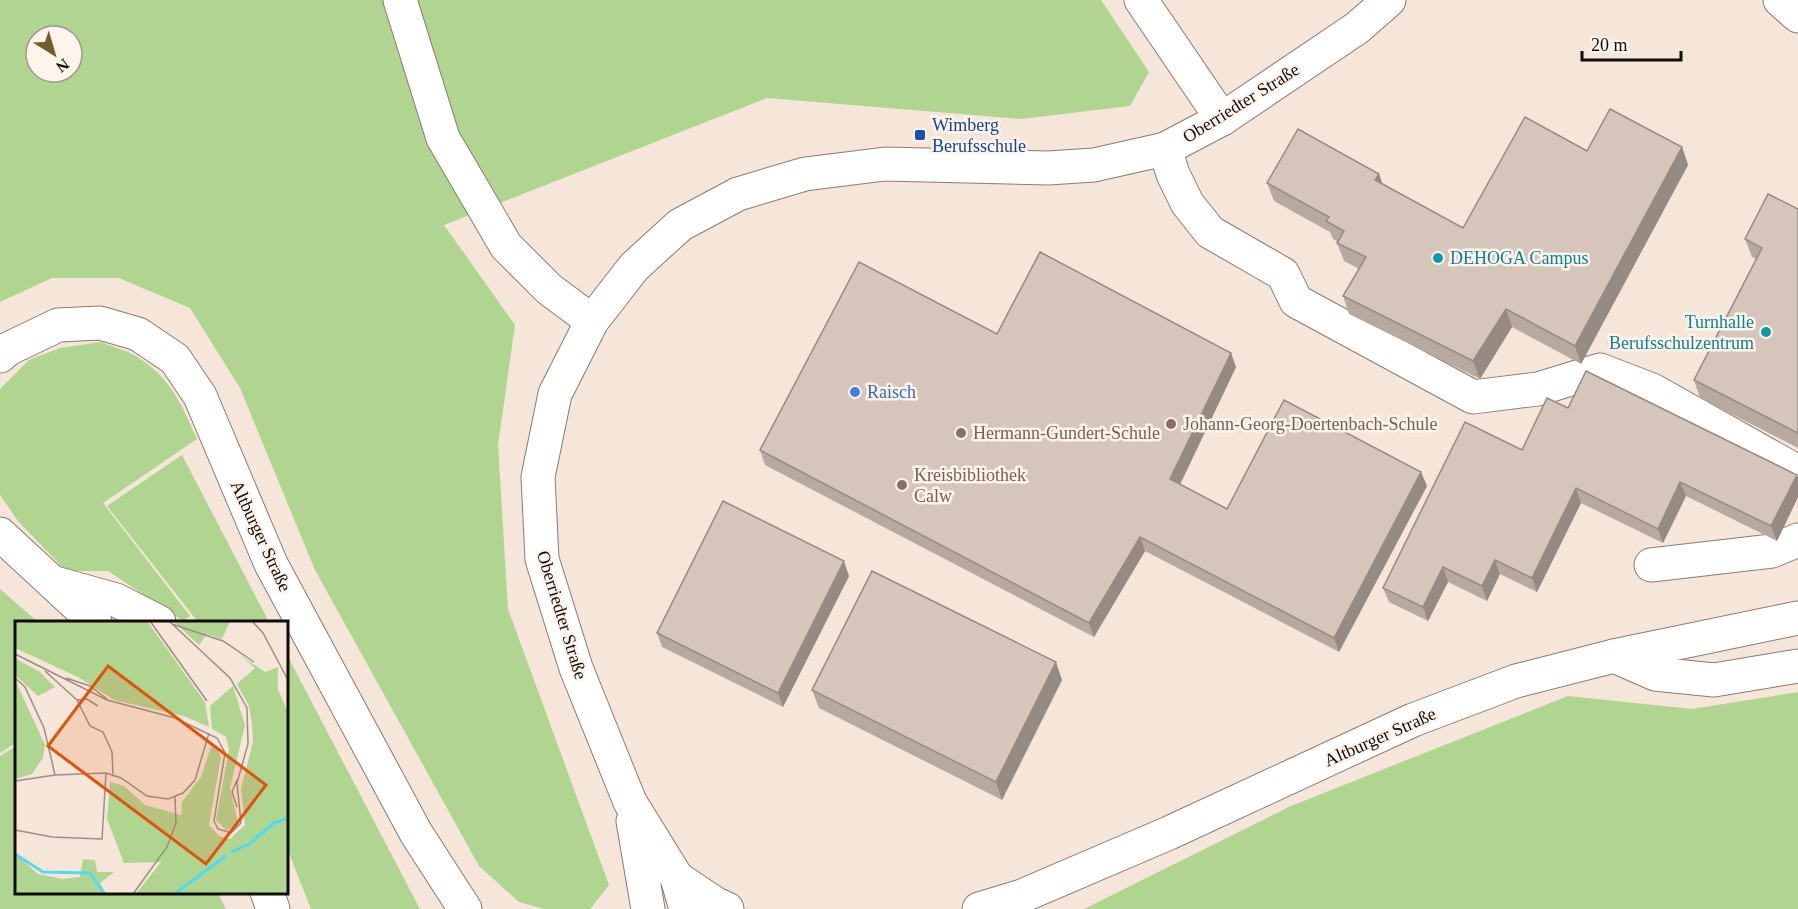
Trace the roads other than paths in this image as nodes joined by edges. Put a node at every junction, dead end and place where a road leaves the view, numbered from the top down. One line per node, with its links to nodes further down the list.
1 (400, 0): 8 (street)
2 (1141, 0): 6 (street)
3 (1389, 0): 6 (street, Oberriedter Straße)
4 (1780, 0): 5 (street)
5 (1798, 16)
6 (1222, 119): 7 (street, Oberriedter Straße)
7 (1165, 149): 8 (street, Oberriedter Straße); 10 (street)
8 (592, 321): 20 (street, Oberriedter Straße)
9 (0, 356): 24 (street, Altburger Straße)
10 (1798, 472)
11 (0, 534): 14 (street)
12 (1798, 540): 13 (street)
13 (1651, 565)
14 (51, 582): 16 (street); 17 (street)
15 (1798, 618): 18 (street, Altburger Straße)
16 (94, 621)
17 (157, 621)
18 (1614, 656): 19 (street); 28 (street, Altburger Straße)
19 (1798, 666)
20 (630, 802): 21 (street, Oberriedter Straße); 25 (street, Oberriedter Straße)
21 (677, 878): 26 (street, Oberriedter Straße); 27 (street, Oberriedter Straße)
22 (268, 894): 23 (street)
23 (273, 909)
24 (465, 909)
25 (648, 909)
26 (686, 909)
27 (727, 909)
28 (979, 909)

